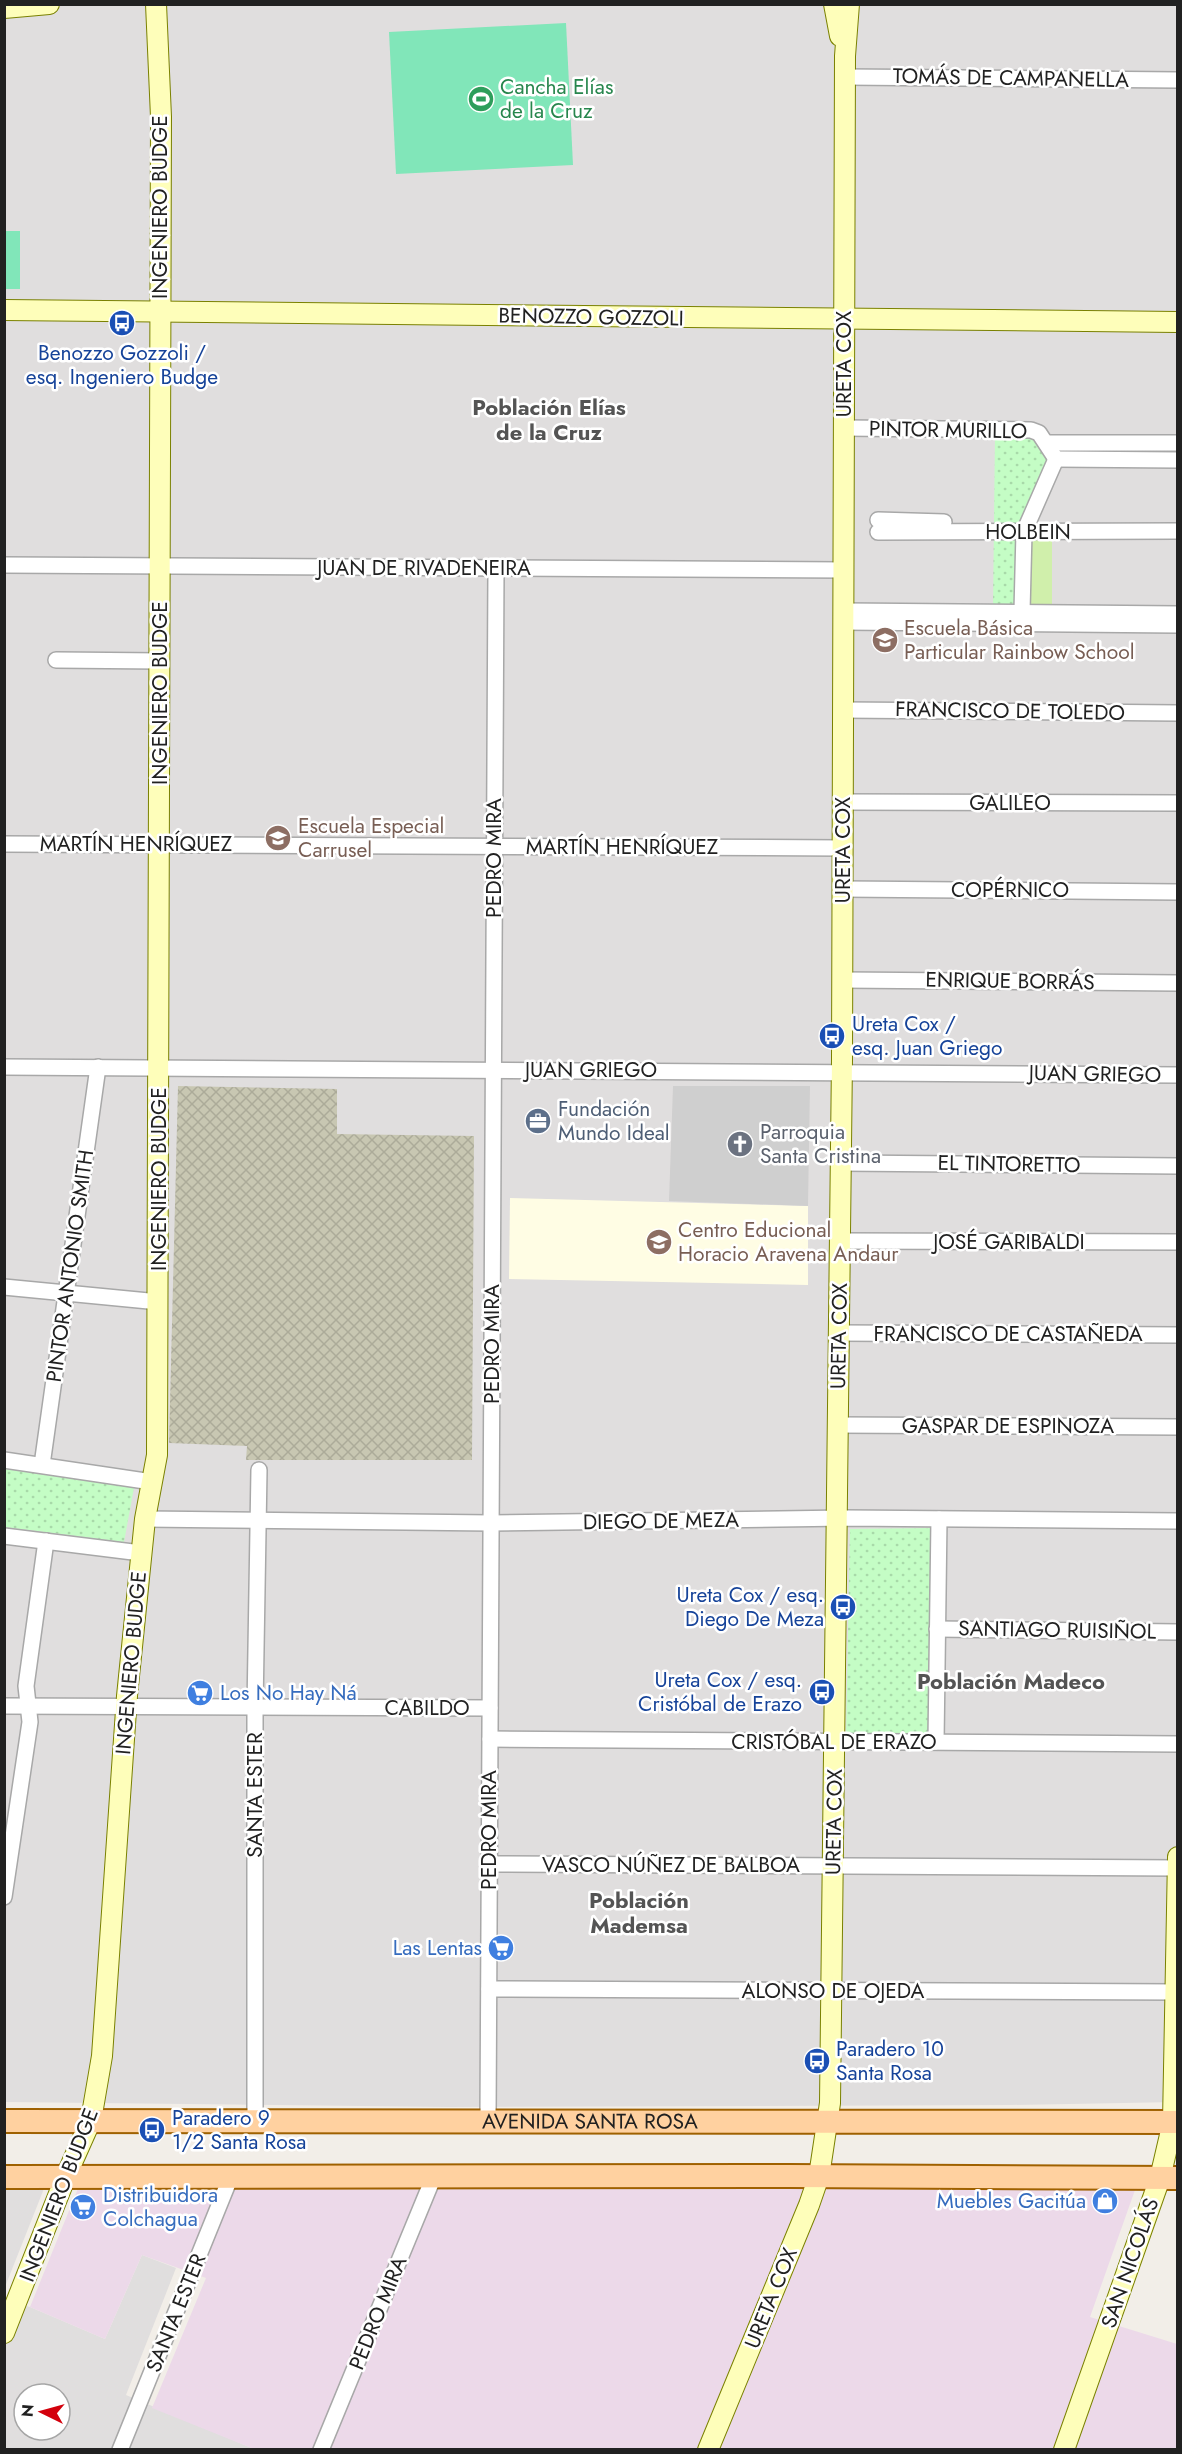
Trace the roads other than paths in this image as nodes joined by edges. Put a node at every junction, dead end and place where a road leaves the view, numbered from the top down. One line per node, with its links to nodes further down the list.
1 (49, 4): 5 (street)
2 (156, 4): 10 (street, INGENIERO BUDGE)
3 (834, 4): 6 (street, URETA COX)
4 (849, 4): 6 (street, URETA COX)
5 (4, 8)
6 (845, 56): 7 (street, URETA COX)
7 (845, 77): 8 (street, TOMÁS DE CAMPANELLA); 11 (street, URETA COX)
8 (1178, 80)
9 (4, 310): 10 (street, BENOZZO GOZZOLI)
10 (160, 312): 11 (street, BENOZZO GOZZOLI); 22 (street, INGENIERO BUDGE)
11 (844, 319): 12 (street, BENOZZO GOZZOLI); 13 (street, URETA COX)
12 (1178, 322)
13 (844, 428): 14 (street, PINTOR MURILLO); 24 (street, URETA COX)
14 (1046, 443): 15 (street, PINTOR MURILLO); 16 (street, PINTOR MURILLO)
15 (1178, 443)
16 (1056, 459): 17 (street); 19 (street)
17 (1178, 460)
18 (878, 526): 19 (street, HOLBEIN)
19 (1025, 528): 20 (street, HOLBEIN); 25 (street)
20 (1178, 531)
21 (4, 565): 22 (street, JUAN DE RIVADENEIRA)
22 (160, 566): 23 (street, JUAN DE RIVADENEIRA); 30 (street, INGENIERO BUDGE)
23 (496, 568): 24 (street, JUAN DE RIVADENEIRA); 37 (street, PEDRO MIRA)
24 (844, 570): 27 (street, URETA COX)
25 (1022, 612): 26 (street); 27 (street)
26 (1178, 614)
27 (843, 617): 28 (street); 31 (street, URETA COX)
28 (1178, 625)
29 (56, 660): 30 (street)
30 (160, 662): 36 (street, INGENIERO BUDGE)
31 (843, 710): 32 (street, FRANCISCO DE TOLEDO); 33 (street, URETA COX)
32 (1178, 713)
33 (843, 802): 34 (street, GALILEO); 38 (street, URETA COX)
34 (1178, 803)
35 (4, 844): 36 (street, MARTÍN HENRÍQUEZ)
36 (160, 845): 37 (street, MARTÍN HENRÍQUEZ); 46 (street, INGENIERO BUDGE)
37 (494, 846): 38 (street, MARTÍN HENRÍQUEZ); 47 (street, PEDRO MIRA)
38 (843, 848): 39 (street, URETA COX)
39 (843, 889): 40 (street, COPÉRNICO); 42 (street, URETA COX)
40 (1178, 892)
41 (1178, 973): 42 (street, ENRIQUE BORRÁS)
42 (842, 975): 43 (street, ENRIQUE BORRÁS); 48 (street, URETA COX)
43 (1178, 983)
44 (4, 1067): 45 (street, JUAN GRIEGO)
45 (98, 1067): 46 (street, JUAN GRIEGO); 56 (street, PINTOR ANTONIO SMITH)
46 (159, 1067): 47 (street, JUAN GRIEGO); 57 (street, INGENIERO BUDGE)
47 (493, 1069): 48 (street, JUAN GRIEGO); 71 (street, PEDRO MIRA)
48 (842, 1072): 49 (street, JUAN GRIEGO); 51 (street, URETA COX)
49 (1178, 1075)
50 (1178, 1158): 51 (street, EL TINTORETTO)
51 (841, 1159): 52 (street, EL TINTORETTO); 53 (street, URETA COX)
52 (1178, 1166)
53 (840, 1241): 54 (street, JOSÉ GARIBALDI); 58 (street, URETA COX)
54 (1178, 1242)
55 (4, 1287): 56 (street)
56 (66, 1293): 57 (street); 63 (street, PINTOR ANTONIO SMITH)
57 (159, 1302): 65 (street, INGENIERO BUDGE)
58 (839, 1334): 59 (street, FRANCISCO DE CASTAÑEDA); 60 (street, URETA COX)
59 (1178, 1335)
60 (838, 1425): 61 (street, GASPAR DE ESPINOZA); 66 (street, URETA COX)
61 (1178, 1427)
62 (4, 1460): 63 (street)
63 (42, 1465): 65 (street)
64 (258, 1470): 69 (street, SANTA ESTER)
65 (152, 1482): 68 (street, INGENIERO BUDGE)
66 (837, 1519): 67 (street, DIEGO DE MEZA); 71 (street, DIEGO DE MEZA); 83 (street, URETA COX)
67 (939, 1519): 70 (street, DIEGO DE MEZA); 75 (street)
68 (145, 1520): 69 (street, DIEGO DE MEZA); 74 (street, INGENIERO BUDGE)
69 (258, 1520): 71 (street, DIEGO DE MEZA); 80 (street, SANTA ESTER)
70 (1178, 1521)
71 (491, 1523): 81 (street, PEDRO MIRA)
72 (4, 1536): 73 (street)
73 (46, 1541): 74 (street); 78 (street)
74 (141, 1553): 79 (street, INGENIERO BUDGE)
75 (938, 1629): 76 (street, SANTIAGO RUISIÑOL); 84 (street)
76 (1178, 1632)
77 (4, 1706): 78 (street, CABILDO)
78 (29, 1706): 79 (street, CABILDO); 91 (street)
79 (126, 1708): 80 (street, CABILDO); 96 (street, INGENIERO BUDGE)
80 (255, 1708): 81 (street, CABILDO); 97 (street, SANTA ESTER)
81 (490, 1708): 82 (street, PEDRO MIRA)
82 (490, 1740): 83 (street, CRISTÓBAL DE ERAZO); 87 (street, PEDRO MIRA)
83 (834, 1742): 84 (street, CRISTÓBAL DE ERAZO); 88 (street, URETA COX)
84 (936, 1742): 85 (street, CRISTÓBAL DE ERAZO)
85 (1178, 1744)
86 (1178, 1857): 89 (street, SAN NICOLÁS)
87 (489, 1864): 88 (street, VASCO NÚÑEZ DE BALBOA); 92 (street, PEDRO MIRA)
88 (833, 1866): 89 (street, VASCO NÚÑEZ DE BALBOA); 93 (street, URETA COX)
89 (1178, 1868): 90 (street, SAN NICOLÁS)
90 (1177, 1882): 94 (street, SAN NICOLÁS)
91 (4, 1897)
92 (489, 1989): 93 (street, ALONSO DE OJEDA); 98 (street, PEDRO MIRA)
93 (832, 1991): 94 (street, ALONSO DE OJEDA); 100 (street, URETA COX)
94 (1177, 1992): 95 (street, SAN NICOLÁS)
95 (1177, 2018): 101 (street, SAN NICOLÁS)
96 (91, 2120): 97 (main road, AVENIDA SANTA ROSA); 99 (main road, AVENIDA SANTA ROSA); 102 (street, INGENIERO BUDGE)
97 (255, 2120): 98 (main road, AVENIDA SANTA ROSA)
98 (488, 2120): 100 (main road, AVENIDA SANTA ROSA)
99 (4, 2121)
100 (828, 2121): 101 (main road, AVENIDA SANTA ROSA); 105 (street, URETA COX)
101 (1175, 2122): 107 (street, SAN NICOLÁS)
102 (66, 2176): 103 (main road); 106 (main road); 108 (street, INGENIERO BUDGE)
103 (231, 2176): 104 (main road); 109 (street, SANTA ESTER)
104 (434, 2176): 105 (main road); 110 (street, PEDRO MIRA)
105 (819, 2176): 107 (main road); 111 (street, URETA COX)
106 (4, 2177)
107 (1169, 2178): 112 (street, SAN NICOLÁS)
108 (4, 2333)
109 (120, 2450)
110 (321, 2450)
111 (708, 2450)
112 (1064, 2450)

